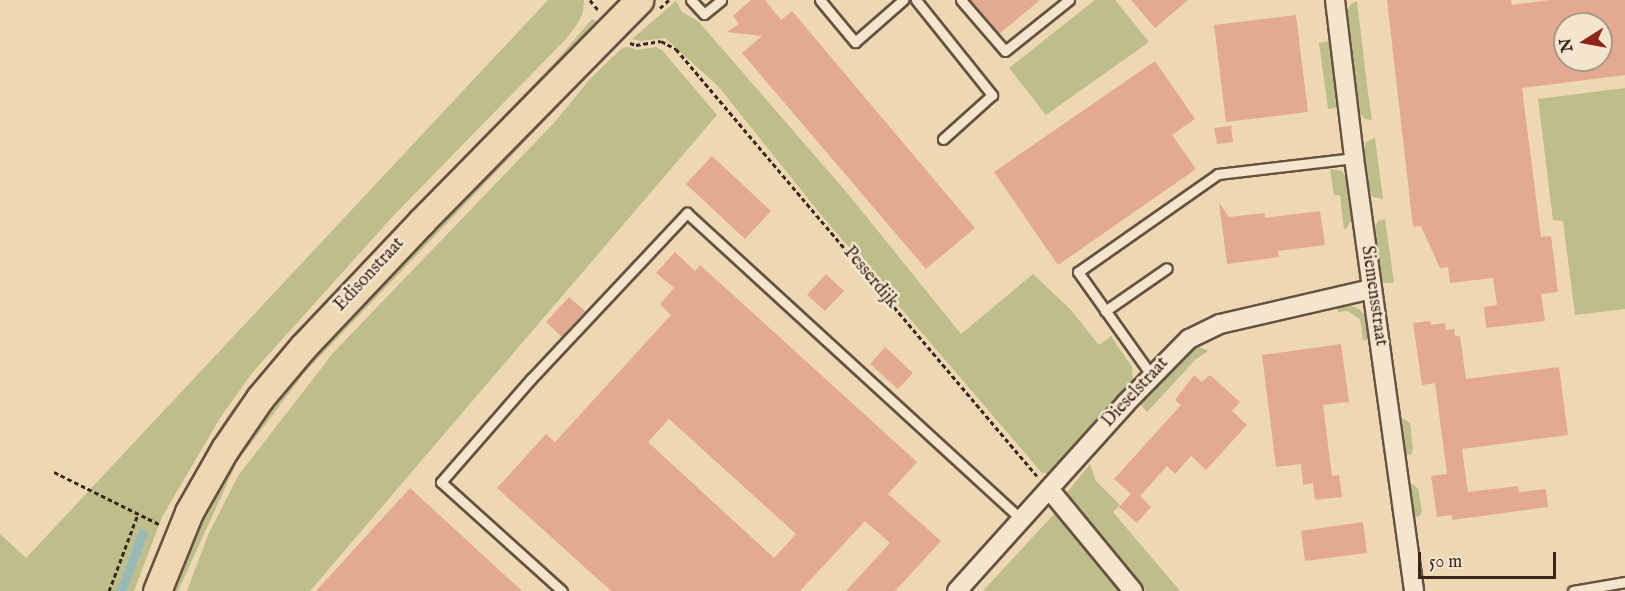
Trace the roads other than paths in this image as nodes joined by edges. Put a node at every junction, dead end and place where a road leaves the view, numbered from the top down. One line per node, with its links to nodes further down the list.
1 (638, 0): 19 (main road, Edisonstraat)
2 (692, 0): 3 (lane)
3 (722, 0)
4 (820, 0): 5 (lane)
5 (903, 0)
6 (916, 0): 10 (lane)
7 (961, 0): 8 (lane)
8 (1069, 0)
9 (1335, 0): 11 (street, Siemensstraat)
10 (943, 139)
11 (1354, 158): 13 (street, Siemensstraat); 14 (lane)
12 (1167, 268): 14 (lane)
13 (1372, 289): 15 (street, Dieselstraat); 23 (street, Siemensstraat)
14 (1106, 312): 15 (lane)
15 (1152, 376): 16 (street, Dieselstraat)
16 (1049, 489): 17 (street, Dieselstraat); 22 (street)
17 (1022, 520): 20 (lane); 21 (street, Dieselstraat)
18 (1619, 586): 24 (lane)
19 (157, 591)
20 (562, 591)
21 (957, 591)
22 (1133, 591)
23 (1414, 591)
24 (1573, 591)

